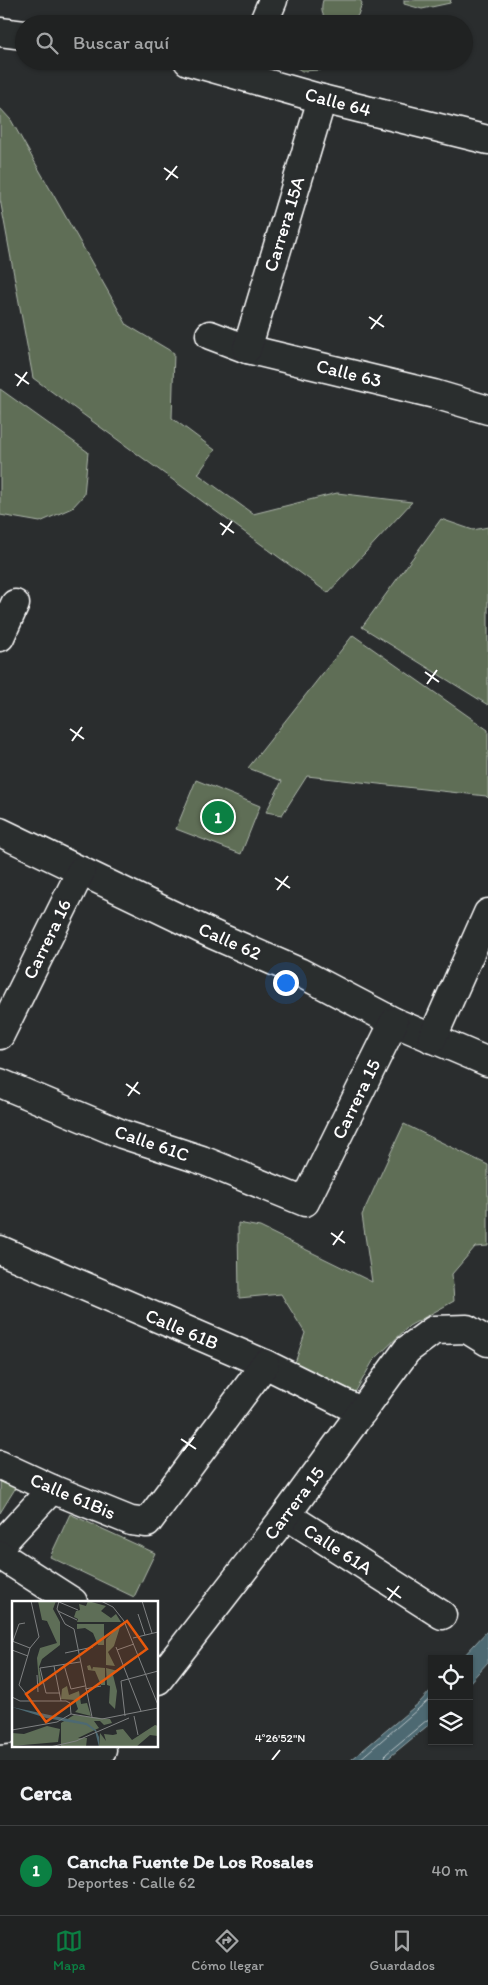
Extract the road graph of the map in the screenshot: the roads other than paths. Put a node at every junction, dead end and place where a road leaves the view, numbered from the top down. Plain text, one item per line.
1 (273, 0) edge
2 (267, 15) edge
3 (0, 32) edge
4 (15, 34) edge
5 (250, 70) edge
6 (322, 99) junction
7 (488, 140) edge
8 (210, 335) dead end
9 (247, 349) junction
10 (488, 410) edge
11 (15, 604) dead end
12 (0, 637) edge
13 (0, 832) edge
14 (81, 871) junction
15 (488, 913) edge
16 (394, 1022) junction
17 (0, 1035) edge
18 (432, 1039) junction
19 (488, 1062) edge
20 (0, 1083) edge
21 (305, 1202) joint
22 (0, 1250) edge
23 (488, 1342) edge
24 (265, 1364) junction
25 (362, 1412) junction
26 (0, 1464) edge
27 (52, 1489) junction
28 (286, 1515) junction
29 (0, 1545) edge
30 (0, 1555) edge
31 (71, 1601) edge
32 (442, 1614) dead end
33 (159, 1679) edge
34 (102, 1752) edge
35 (0, 1760) edge

1 - 2 street
3 - 4 street
5 - 6 street, Calle 64
6 - 7 street, Calle 64
6 - 9 street, Carrera 15A
8 - 9 street, Calle 63
9 - 10 street, Calle 63
11 - 12 street
13 - 14 street, Calle 62
14 - 16 street, Calle 62
14 - 17 street, Carrera 16
15 - 18 street
16 - 18 street, Calle 62
16 - 21 street, Carrera 15
18 - 19 street, Calle 62
20 - 21 street, Calle 61C
22 - 24 street, Calle 61B
23 - 25 street, Carrera 15
24 - 25 street, Calle 61B
24 - 27 street, Calle 61Bis
25 - 28 street, Carrera 15
26 - 27 street, Calle 61Bis
27 - 29 street
28 - 32 street, Calle 61A
28 - 33 street, Carrera 15
30 - 31 street
34 - 35 street

